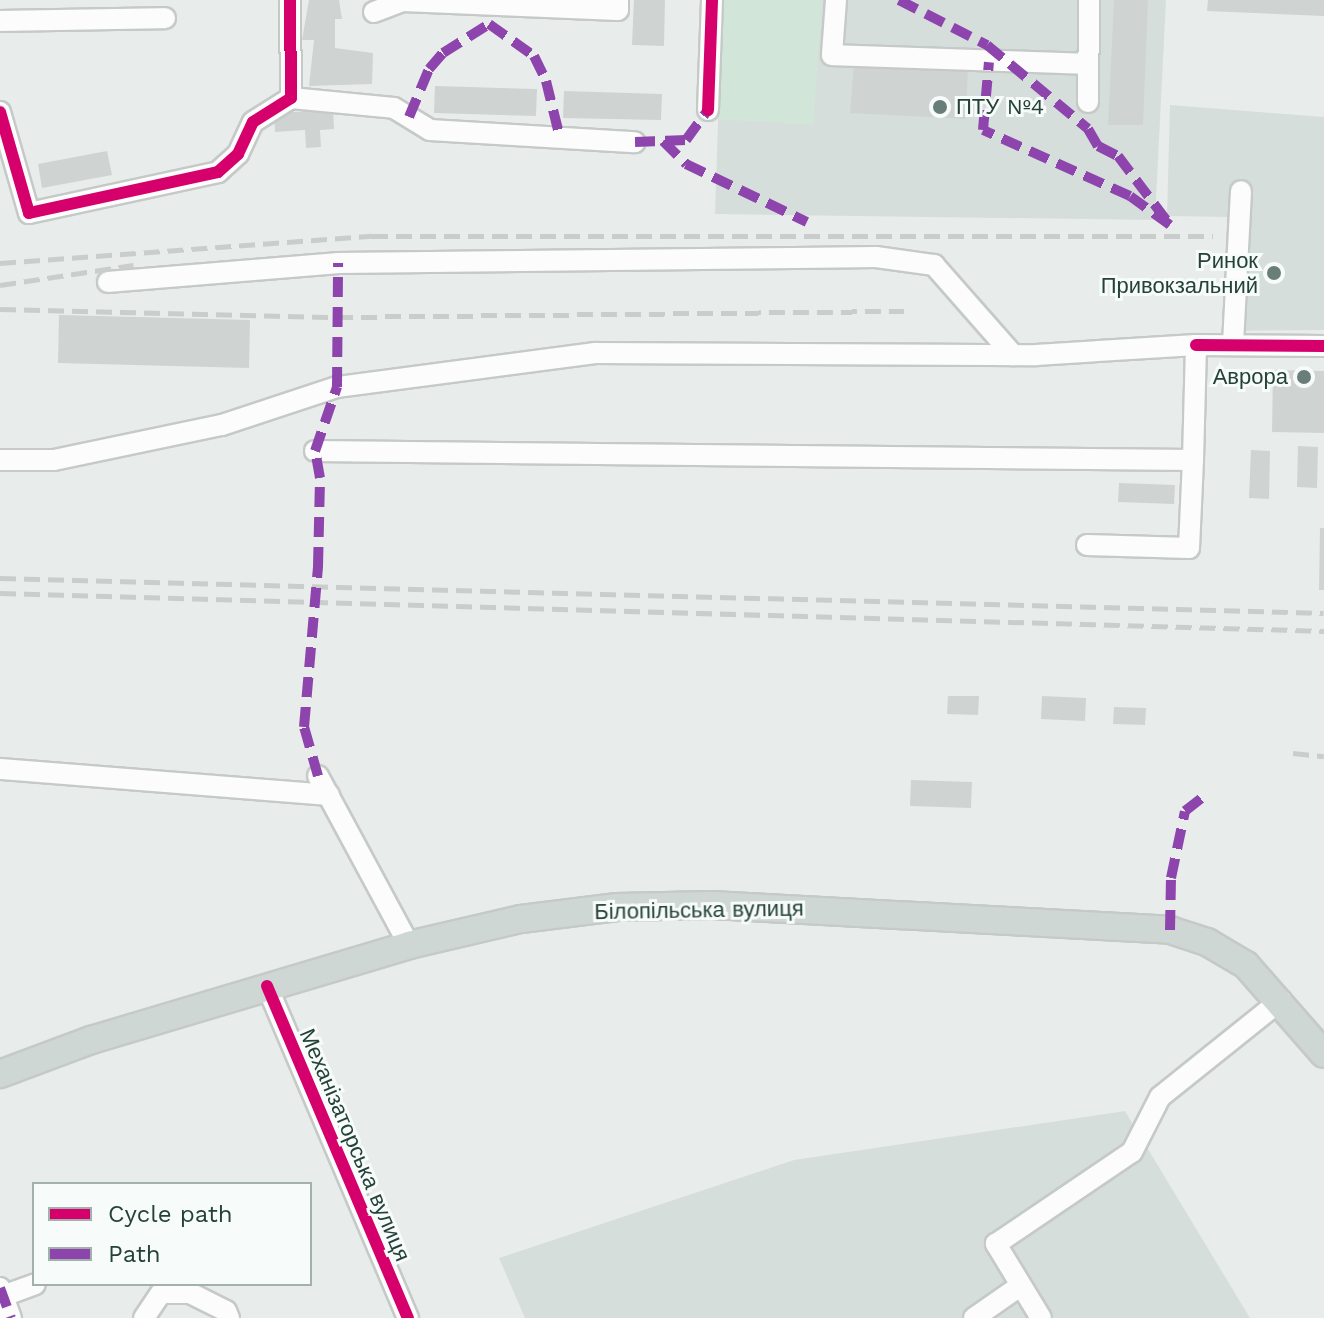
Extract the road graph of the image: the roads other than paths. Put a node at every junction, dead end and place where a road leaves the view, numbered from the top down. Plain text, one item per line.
1 (290, 0) edge
2 (618, 0) edge
3 (712, 0) edge
4 (836, 0) edge
5 (1089, 0) edge
6 (490, 10) edge
7 (374, 12) dead end
8 (165, 18) dead end
9 (0, 21) edge
10 (1088, 64) junction
11 (291, 98) junction
12 (1088, 102) dead end
13 (708, 110) dead end
14 (0, 112) edge
15 (635, 142) dead end
16 (1241, 191) dead end
17 (108, 282) dead end
18 (1233, 344) junction
19 (1196, 345) junction
20 (1324, 346) edge
21 (1013, 355) junction
22 (315, 451) dead end
23 (0, 460) edge
24 (1193, 460) junction
25 (1087, 545) dead end
26 (0, 769) edge
27 (318, 776) dead end
28 (329, 795) junction
29 (409, 945) junction
30 (267, 986) junction
31 (1281, 1000) junction
32 (1324, 1054) edge
33 (0, 1074) edge
34 (32, 1285) edge
35 (1020, 1286) junction
36 (159, 1288) edge
37 (1, 1294) edge
38 (11, 1318) edge
39 (144, 1318) edge
40 (229, 1318) edge
41 (408, 1318) edge
42 (974, 1318) edge
43 (1041, 1318) edge

1 - 11 street
2 - 6 street
3 - 13 street
4 - 10 street
5 - 10 street
6 - 7 street
8 - 9 street
10 - 12 street
11 - 14 street
11 - 15 street
16 - 18 street
17 - 21 street
18 - 19 street
18 - 20 street
19 - 21 street
19 - 24 street
21 - 23 street
22 - 24 street
24 - 25 street
26 - 28 street
27 - 28 street
28 - 29 street
29 - 30 main road, Білопільська вулиця
29 - 31 main road, Білопільська вулиця
30 - 33 main road, Білопільська вулиця
30 - 41 street, Механізаторська вулиця
31 - 32 main road, Білопільська вулиця
31 - 35 street
34 - 37 street
35 - 42 street
35 - 43 street
36 - 39 street
36 - 40 street
37 - 38 street

